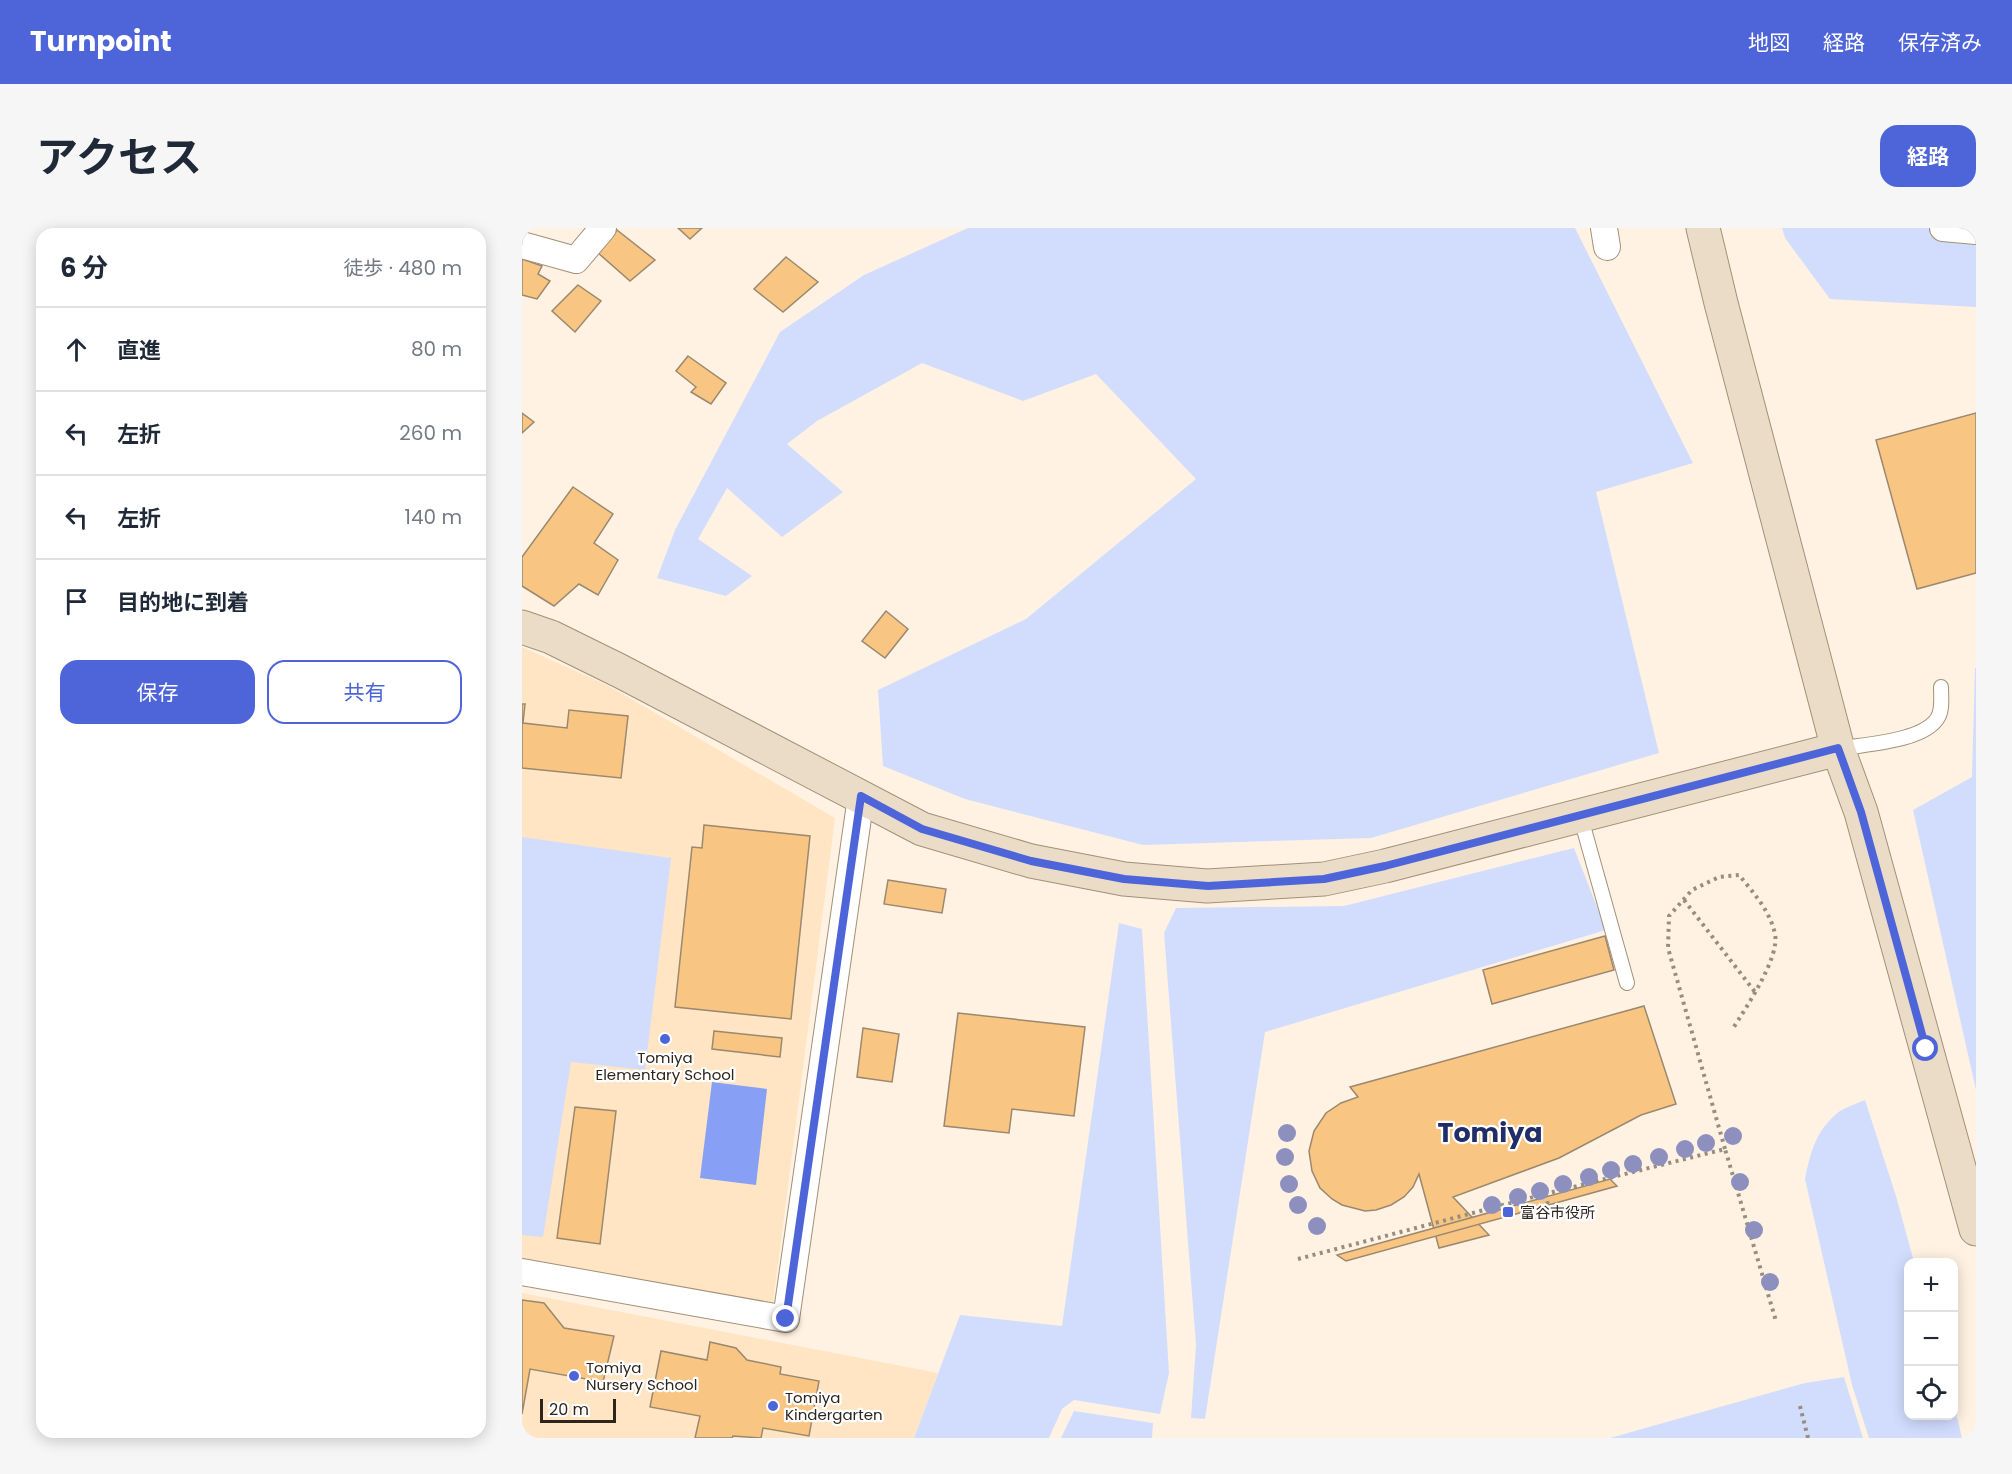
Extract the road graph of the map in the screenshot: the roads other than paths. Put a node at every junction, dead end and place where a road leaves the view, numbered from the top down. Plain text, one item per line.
1 (603, 228) edge
2 (1703, 228) edge
3 (1943, 228) edge
4 (1976, 231) edge
5 (522, 245) edge
6 (522, 627) edge
7 (1941, 687) dead end
8 (1838, 748) junction
9 (861, 796) junction
10 (1580, 815) junction
11 (1627, 983) dead end
12 (1976, 1229) edge
13 (522, 1272) edge

1 - 5 street
2 - 8 street
3 - 4 street
6 - 9 street
7 - 8 lane
8 - 10 street
8 - 12 street
9 - 10 street
9 - 13 street
10 - 11 lane

